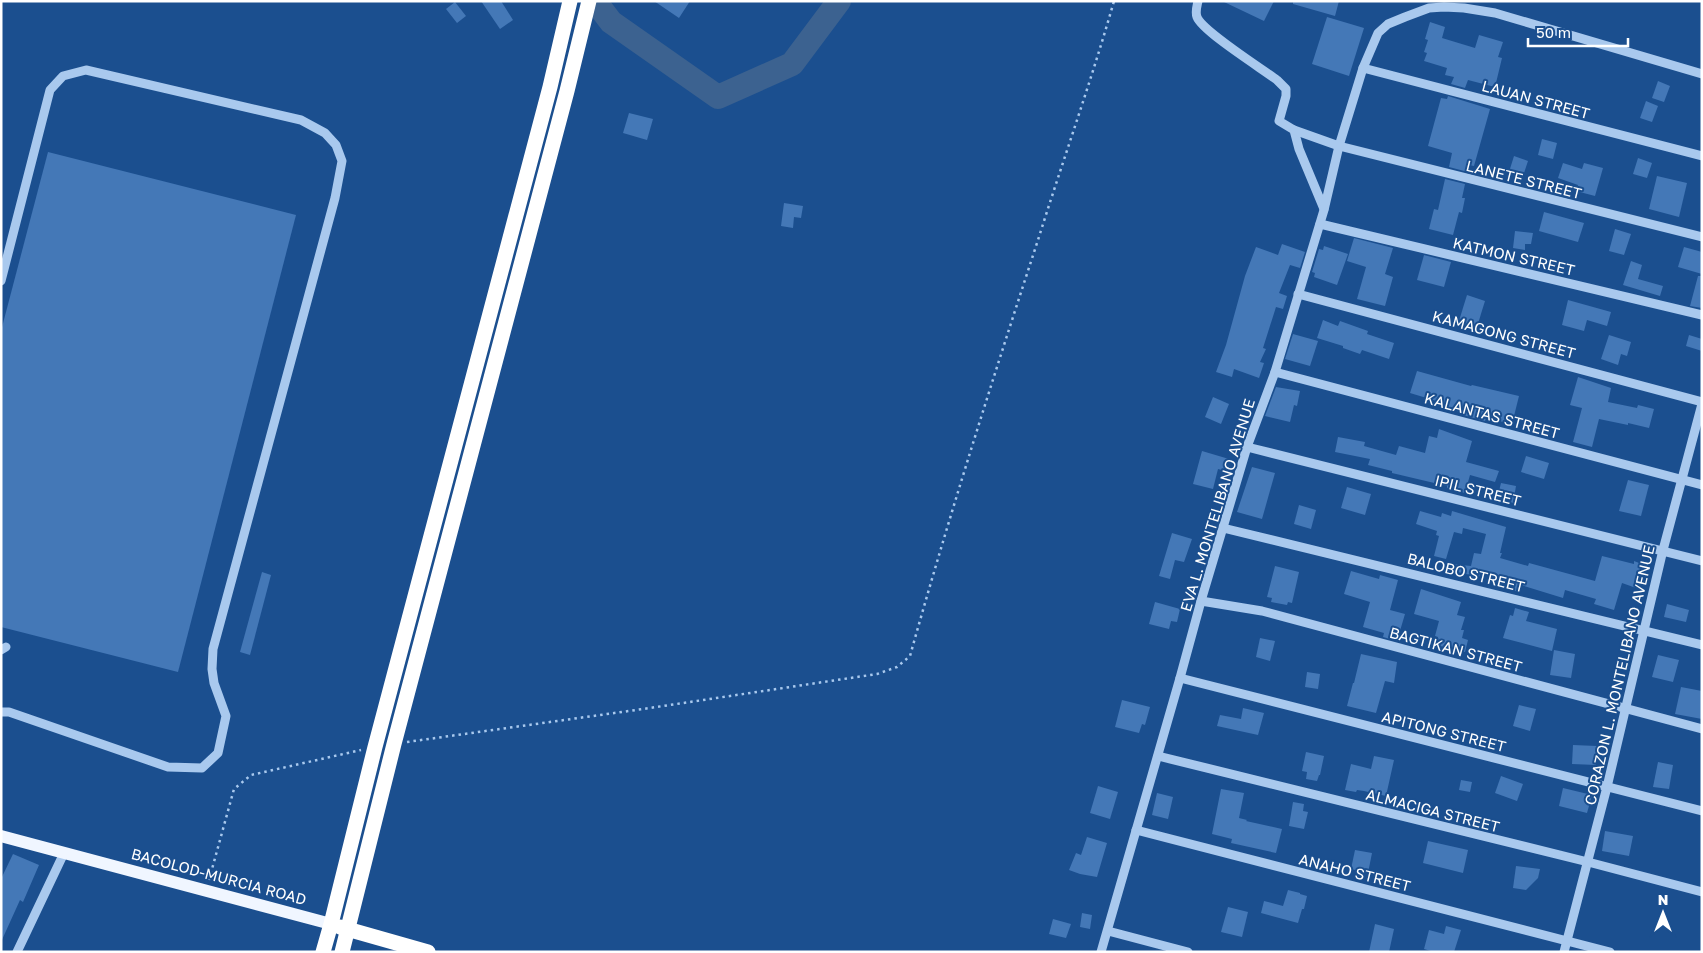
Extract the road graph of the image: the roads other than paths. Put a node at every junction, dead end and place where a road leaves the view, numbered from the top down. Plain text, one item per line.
1 (570, 1) edge
2 (589, 1) edge
3 (1198, 1) edge
4 (1363, 68) junction
5 (1702, 74) edge
6 (1294, 130) junction
7 (1339, 146) junction
8 (1702, 156) edge
9 (1324, 210) junction
10 (1320, 224) junction
11 (1702, 237) edge
12 (1, 281) edge
13 (1298, 294) junction
14 (1702, 315) edge
15 (1274, 372) junction
16 (1702, 403) edge
17 (1247, 447) junction
18 (1682, 480) junction
19 (1702, 485) edge
20 (1223, 528) junction
21 (1663, 550) junction
22 (1702, 561) edge
23 (1201, 601) junction
24 (1645, 630) junction
25 (1702, 645) edge
26 (1180, 678) junction
27 (1626, 708) junction
28 (1, 712) edge
29 (1702, 729) edge
30 (1158, 756) junction
31 (1608, 786) junction
32 (1702, 810) edge
33 (1136, 830) junction
34 (1, 836) edge
35 (64, 853) junction
36 (1588, 862) junction
37 (1702, 892) edge
38 (331, 924) junction
39 (348, 929) junction
40 (1108, 931) junction
41 (1567, 940) junction
42 (17, 952) edge
43 (323, 952) edge
44 (342, 952) edge
45 (428, 952) edge
46 (1101, 952) edge
47 (1188, 952) edge
48 (1564, 952) edge
49 (1610, 952) edge

1 - 38 highway
2 - 39 highway
3 - 6 street
4 - 5 street, EVA L. MONTELIBANO AVENUE
4 - 7 street, EVA L. MONTELIBANO AVENUE
4 - 8 street, LAUAN STREET
6 - 7 street, LANETE STREET
6 - 9 street
7 - 9 street, EVA L. MONTELIBANO AVENUE
7 - 11 street, LANETE STREET
9 - 10 street, EVA L. MONTELIBANO AVENUE
10 - 13 street, EVA L. MONTELIBANO AVENUE
10 - 14 street, KATMON STREET
12 - 28 street
13 - 15 street, EVA L. MONTELIBANO AVENUE
13 - 16 street, KAMAGONG STREET
15 - 17 street, EVA L. MONTELIBANO AVENUE
15 - 18 street, KALANTAS STREET
16 - 18 street, CORAZON L. MONTELIBANO AVENUE
17 - 20 street, EVA L. MONTELIBANO AVENUE
17 - 21 street, IPIL STREET
18 - 19 street, KALANTAS STREET
18 - 21 street, CORAZON L. MONTELIBANO AVENUE
20 - 23 street, EVA L. MONTELIBANO AVENUE
20 - 24 street, BALOBO STREET
21 - 22 street, IPIL STREET
21 - 24 street, CORAZON L. MONTELIBANO AVENUE
23 - 26 street, EVA L. MONTELIBANO AVENUE
23 - 27 street, BAGTIKAN STREET
24 - 25 street, BALOBO STREET
24 - 27 street, CORAZON L. MONTELIBANO AVENUE
26 - 30 street, EVA L. MONTELIBANO AVENUE
26 - 31 street, APITONG STREET
27 - 29 street, BAGTIKAN STREET
27 - 31 street, CORAZON L. MONTELIBANO AVENUE
30 - 33 street, EVA L. MONTELIBANO AVENUE
30 - 36 street, ALMACIGA STREET
31 - 32 street, APITONG STREET
31 - 36 street, CORAZON L. MONTELIBANO AVENUE
33 - 40 street, EVA L. MONTELIBANO AVENUE
33 - 41 street, ANAHO STREET
34 - 35 main road, BACOLOD-MURCIA ROAD
35 - 38 main road, BACOLOD-MURCIA ROAD
35 - 42 street
36 - 37 street, ALMACIGA STREET
36 - 41 street, CORAZON L. MONTELIBANO AVENUE
38 - 39 highway, BACOLOD-MURCIA ROAD
38 - 43 highway
39 - 44 highway
39 - 45 highway, BACOLOD-MURCIA ROAD
40 - 46 street, EVA L. MONTELIBANO AVENUE
40 - 47 street
41 - 48 street, CORAZON L. MONTELIBANO AVENUE
41 - 49 street, ANAHO STREET

